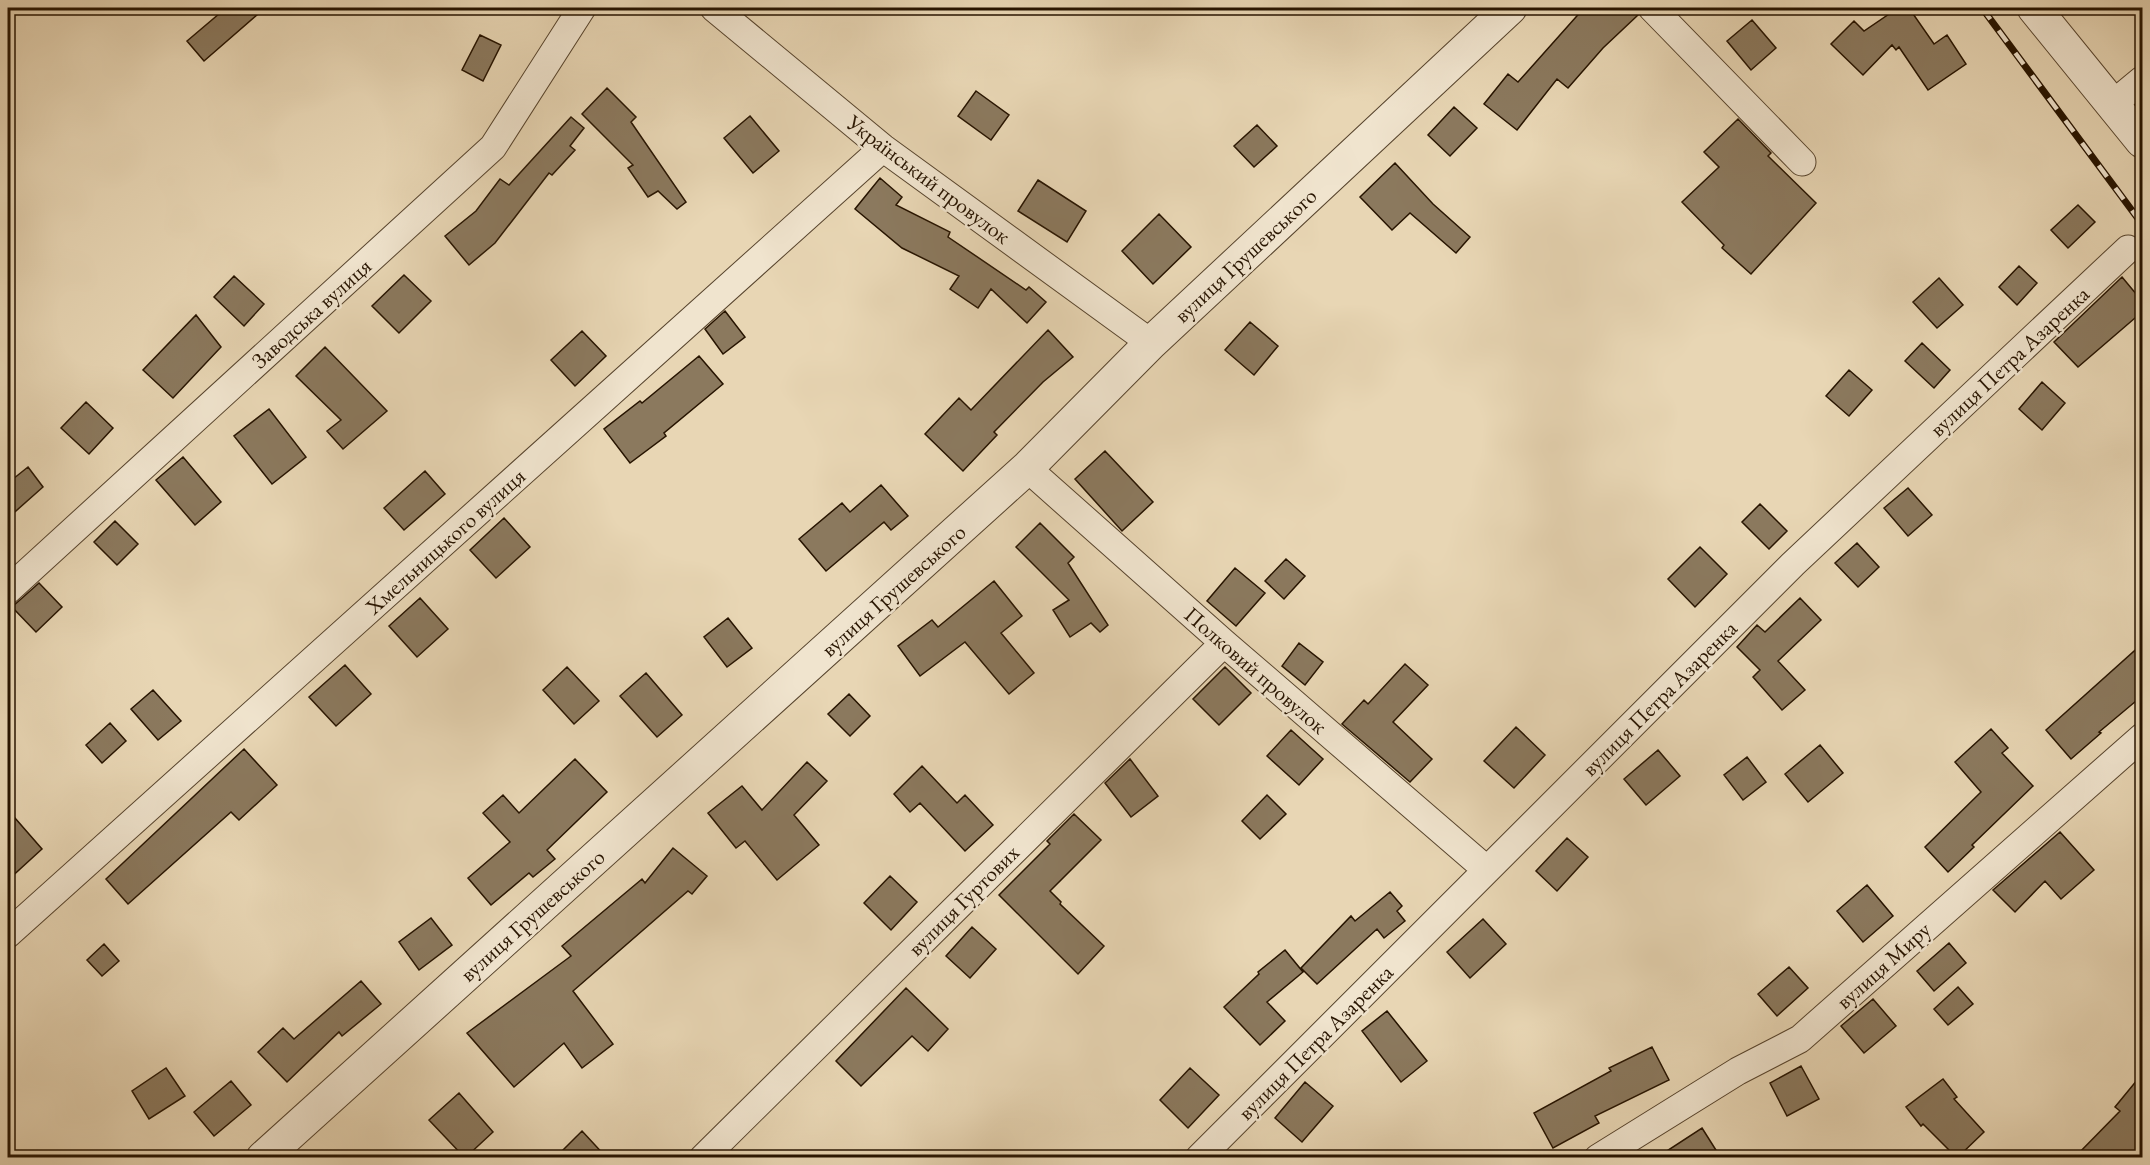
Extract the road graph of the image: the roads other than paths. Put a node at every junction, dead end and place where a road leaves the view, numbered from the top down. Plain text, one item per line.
1 (582, 8) edge
2 (714, 8) edge
3 (1510, 8) edge
4 (1652, 8) edge
5 (2034, 8) edge
6 (2142, 80) edge
7 (2113, 104) junction
8 (2142, 141) edge
9 (883, 148) junction
10 (1802, 162) dead end
11 (2128, 249) dead end
12 (1151, 343) junction
13 (1028, 468) junction
14 (8, 590) edge
15 (1224, 643) junction
16 (2142, 738) edge
17 (1487, 870) junction
18 (8, 934) edge
19 (263, 1158) edge
20 (703, 1158) edge
21 (1199, 1158) edge
22 (1598, 1158) edge

1 - 14 street, Заводська вулиця
2 - 9 street, Український провулок
3 - 12 street, вулиця Грушевського
4 - 10 street
5 - 7 street
6 - 7 street
7 - 8 street
9 - 12 street, Український провулок
9 - 18 street, Хмельницького вулиця
11 - 17 street, вулиця Петра Азаренка
12 - 13 street, вулиця Грушевського
13 - 15 street, Полковий провулок
13 - 19 street, вулиця Грушевського
15 - 17 street, Полковий провулок
15 - 20 street, вулиця Гуртових
16 - 22 street, вулиця Миру
17 - 21 street, вулиця Петра Азаренка

